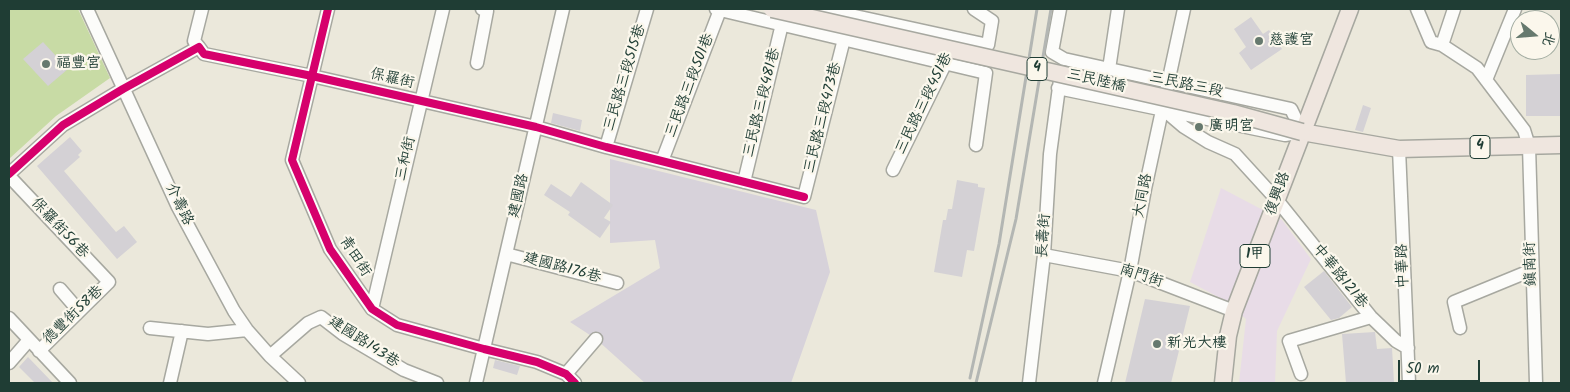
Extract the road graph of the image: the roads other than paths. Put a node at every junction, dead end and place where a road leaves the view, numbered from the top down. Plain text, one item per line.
1 (87, 9) edge
2 (202, 9) edge
3 (328, 9) edge
4 (443, 9) edge
5 (482, 9) edge
6 (563, 9) edge
7 (647, 9) edge
8 (718, 9) edge
9 (772, 9) edge
10 (823, 9) edge
11 (974, 9) edge
12 (1060, 9) edge
13 (1118, 9) edge
14 (1184, 9) edge
15 (1350, 9) edge
16 (1417, 9) edge
17 (1454, 9) edge
18 (1515, 9) edge
19 (782, 24) junction
20 (956, 38) junction
21 (844, 39) junction
22 (1442, 45) junction
23 (199, 47) junction
24 (1064, 59) junction
25 (477, 63) dead end
26 (946, 63) junction
27 (1109, 69) junction
28 (312, 76) junction
29 (1486, 80) junction
30 (1168, 82) junction
31 (1058, 88) junction
32 (123, 89) junction
33 (421, 101) junction
34 (1162, 108) junction
35 (536, 127) junction
36 (1302, 132) junction
37 (976, 145) dead end
38 (1561, 145) edge
39 (1528, 146) junction
40 (606, 147) junction
41 (1399, 149) junction
42 (662, 161) junction
43 (893, 170) dead end
44 (9, 175) edge
45 (744, 182) junction
46 (804, 197) joint
47 (1278, 200) junction
48 (506, 254) junction
49 (1044, 255) junction
50 (1532, 270) junction
51 (1130, 271) junction
52 (109, 282) joint
53 (617, 283) dead end
54 (60, 289) dead end
55 (372, 309) junction
56 (79, 311) junction
57 (1234, 311) junction
58 (1372, 317) junction
59 (9, 318) edge
60 (150, 328) dead end
61 (1460, 328) dead end
62 (247, 330) junction
63 (182, 331) junction
64 (596, 339) dead end
65 (29, 340) junction
66 (1408, 348) junction
67 (484, 350) junction
68 (39, 351) junction
69 (270, 356) junction
70 (9, 362) edge
71 (1301, 374) dead end
72 (570, 379) edge
73 (70, 383) edge
74 (170, 383) edge
75 (299, 383) edge
76 (437, 383) edge
77 (476, 383) edge
78 (1029, 383) edge
79 (1104, 383) edge
80 (1222, 383) edge
81 (1409, 383) edge
82 (1536, 383) edge

1 - 32 street, 介壽路
2 - 23 street
3 - 28 street, 青田街
4 - 33 street, 三和街
5 - 25 street
6 - 35 street, 建國路
7 - 40 street, 三民路三段515巷
8 - 19 street
8 - 42 street, 三民路三段501巷
9 - 36 main road, 三民陸橋 / 4, bridge
10 - 20 street
11 - 20 street
12 - 24 street
13 - 27 street
14 - 30 street, 大同路
15 - 36 main road, 復興路 / 1甲
16 - 22 street
17 - 22 street
18 - 29 street
19 - 21 street
19 - 45 street, 三民路三段481巷
20 - 26 street, 三民路三段451巷
21 - 26 street
21 - 46 street, 三民路三段473巷
22 - 29 street
23 - 28 street, 保羅街
23 - 32 street
24 - 27 street, 三民路三段
24 - 31 street
26 - 37 street
26 - 43 street, 三民路三段451巷
27 - 30 street, 三民路三段
28 - 33 street, 保羅街
28 - 55 street, 青田街
29 - 39 street
30 - 34 street, 大同路
30 - 36 street, 三民路三段
31 - 34 street, 三民路三段
31 - 49 street, 長壽街
32 - 44 street
32 - 62 street, 介壽路
33 - 35 street, 保羅街
33 - 55 street, 三和街
34 - 36 street, 三民路三段
34 - 47 street, 中華路121巷
34 - 51 street, 大同路
35 - 40 street, 保羅街
35 - 48 street, 建國路
36 - 41 main road, 三民路三段 / 4
36 - 47 main road, 復興路 / 1甲
38 - 39 main road, 三民路三段 / 4
39 - 41 main road, 三民路三段 / 4
39 - 50 street, 鎮南街
40 - 42 street, 保羅街
41 - 66 street, 中華路
42 - 45 street, 保羅街
44 - 52 street, 保羅街56巷
45 - 46 street, 保羅街
47 - 57 main road, 復興路 / 1甲
47 - 58 street, 中華路121巷
48 - 53 street, 建國路176巷
48 - 67 street, 建國路
49 - 51 street, 南門街
49 - 78 street, 長壽街
50 - 61 street
50 - 82 street, 鎮南街
51 - 57 street, 南門街
51 - 79 street, 大同路
52 - 56 street, 德豐街58巷
54 - 56 street
55 - 67 street, 青田街
56 - 68 street, 德豐街58巷
57 - 80 main road, 復興路 / 1甲
58 - 66 street, 中華路121巷
58 - 71 street
59 - 65 street
60 - 63 street
62 - 63 street
62 - 69 street, 介壽路
63 - 74 street
64 - 72 street
65 - 68 street
65 - 70 street
66 - 81 street, 中華路
67 - 72 street, 青田街
67 - 77 street, 建國路
68 - 73 street
69 - 75 street, 介壽路
69 - 76 street, 建國路143巷

